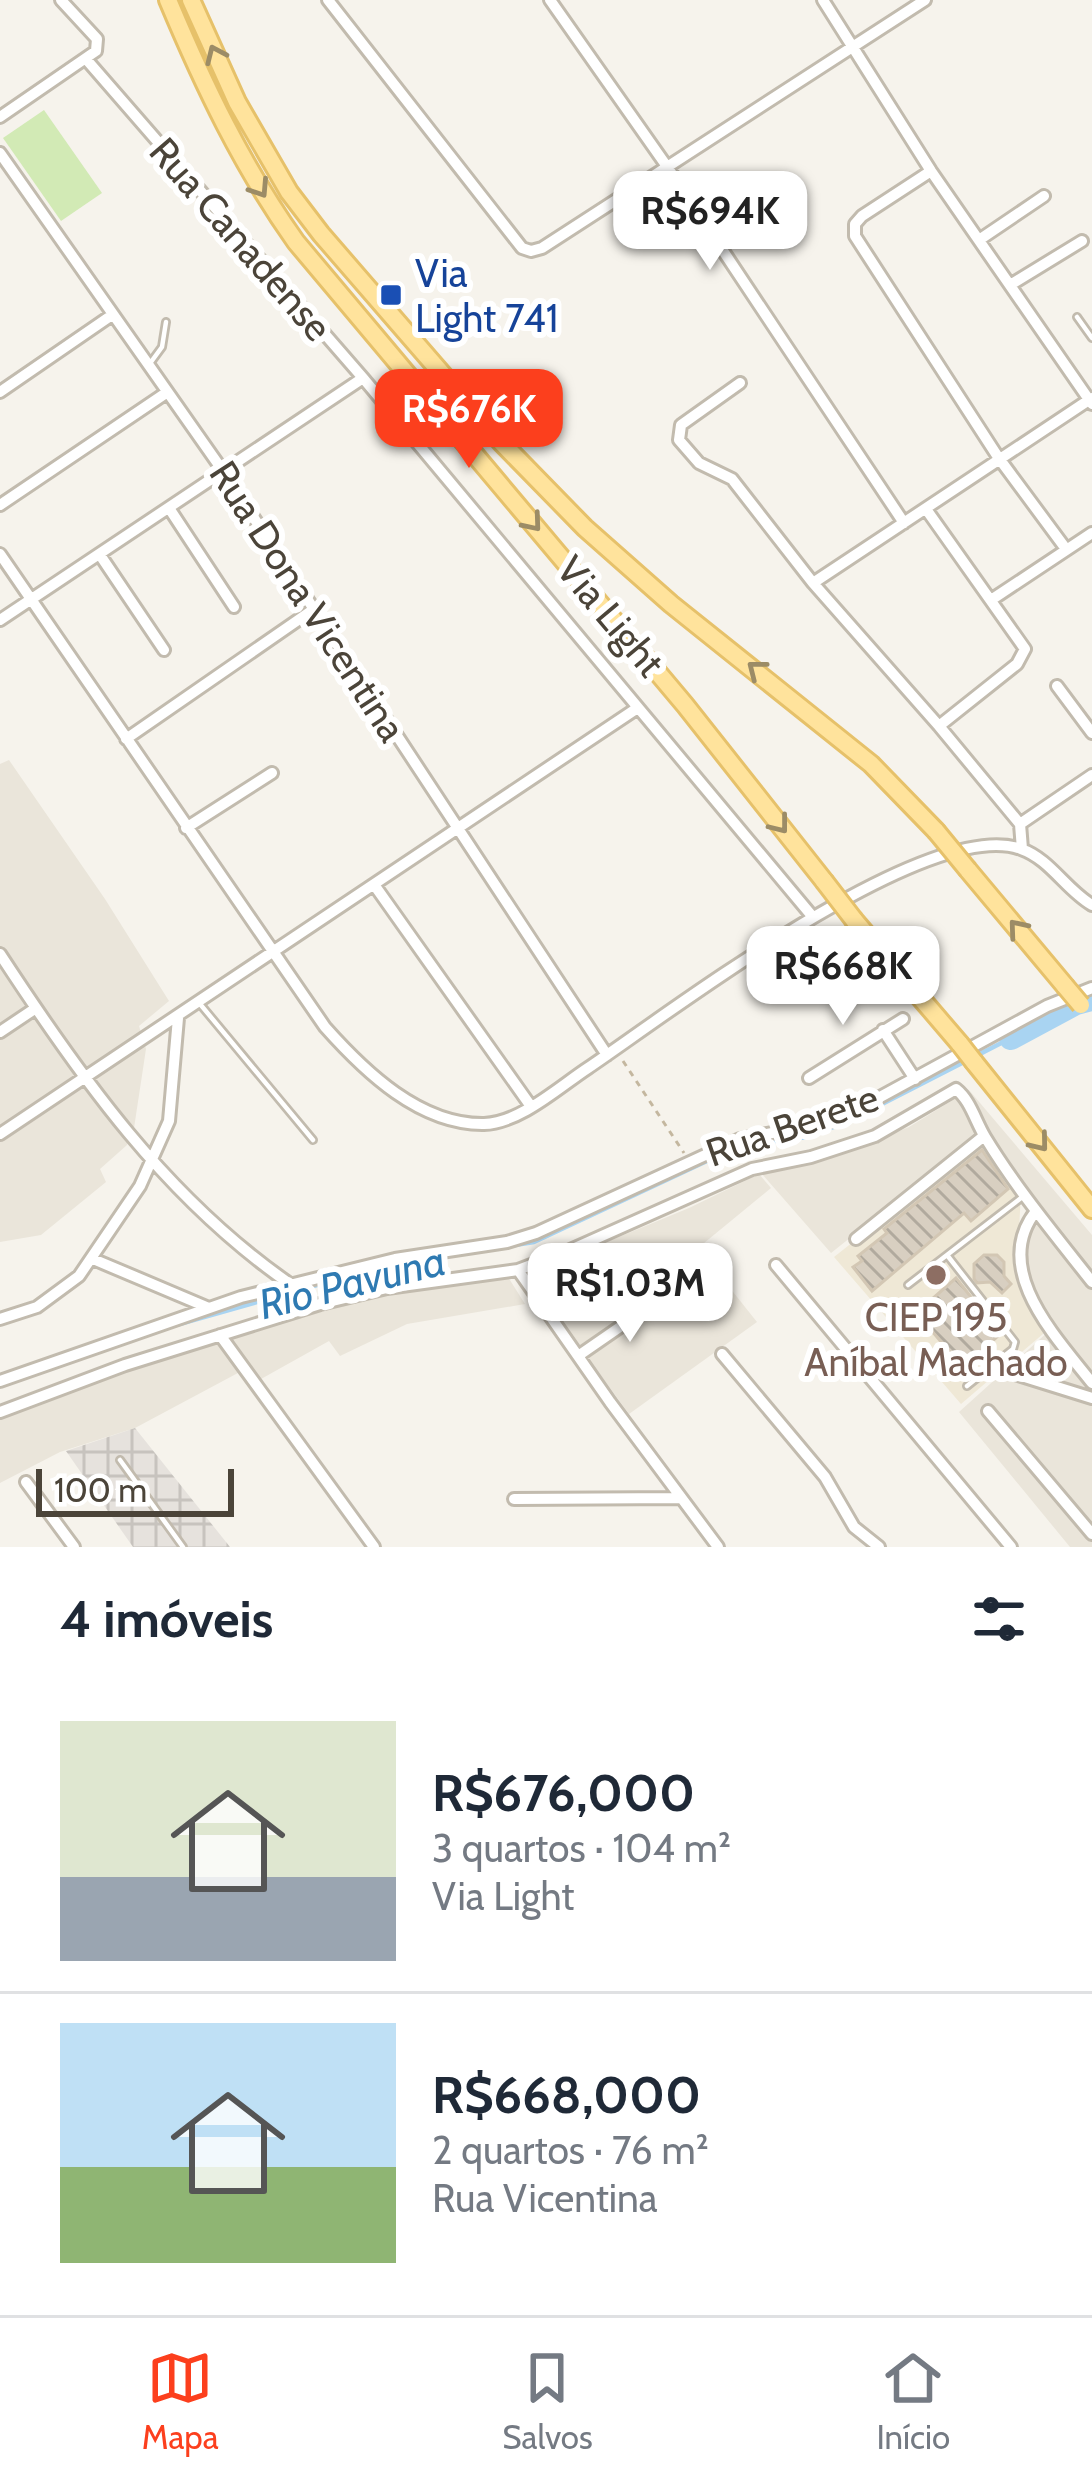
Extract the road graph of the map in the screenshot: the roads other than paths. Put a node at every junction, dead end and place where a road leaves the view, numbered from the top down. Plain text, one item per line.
1 (61, 0) edge
2 (168, 0) edge
3 (191, 0) edge
4 (328, 0) edge
5 (550, 0) edge
6 (823, 0) edge
7 (925, 0) edge
8 (855, 46) junction
9 (86, 59) junction
10 (0, 116) edge
11 (0, 153) edge
12 (668, 168) junction
13 (931, 171) junction
14 (1044, 196) dead end
15 (979, 240) junction
16 (1082, 241) dead end
17 (1010, 285) junction
18 (112, 315) junction
19 (1077, 317) dead end
20 (166, 322) dead end
21 (1092, 338) edge
22 (147, 366) junction
23 (363, 378) junction
24 (740, 382) dead end
25 (0, 392) edge
26 (166, 393) junction
27 (1091, 401) edge
28 (998, 457) junction
29 (223, 471) junction
30 (0, 505) edge
31 (169, 508) junction
32 (926, 509) junction
33 (904, 524) junction
34 (1092, 532) edge
35 (1066, 549) junction
36 (0, 554) edge
37 (100, 555) junction
38 (813, 583) junction
39 (31, 599) junction
40 (991, 600) junction
41 (234, 608) dead end
42 (314, 609) junction
43 (0, 620) edge
44 (164, 650) dead end
45 (1057, 686) dead end
46 (636, 710) junction
47 (939, 726) junction
48 (1092, 733) edge
49 (126, 739) junction
50 (272, 773) dead end
51 (1092, 775) edge
52 (1020, 824) junction
53 (456, 827) junction
54 (187, 828) junction
55 (1022, 849) junction
56 (375, 886) junction
57 (1092, 905) edge
58 (812, 916) junction
59 (0, 954) edge
60 (272, 954) junction
61 (1092, 988) edge
62 (200, 1004) junction
63 (36, 1009) junction
64 (178, 1018) junction
65 (1092, 1018) edge
66 (903, 1019) dead end
67 (884, 1030) junction
68 (0, 1032) edge
69 (611, 1053) junction
70 (809, 1078) dead end
71 (915, 1079) junction
72 (83, 1080) junction
73 (530, 1106) junction
74 (0, 1134) edge
75 (984, 1136) junction
76 (313, 1140) dead end
77 (152, 1164) junction
78 (1025, 1195) junction
79 (1092, 1209) edge
80 (1036, 1211) junction
81 (856, 1239) dead end
82 (947, 1255) junction
83 (93, 1259) junction
84 (776, 1265) dead end
85 (518, 1270) junction
86 (1092, 1282) edge
87 (290, 1284) junction
88 (908, 1286) dead end
89 (659, 1300) dead end
90 (209, 1307) junction
91 (0, 1318) edge
92 (220, 1335) junction
93 (722, 1354) dead end
94 (578, 1356) junction
95 (1012, 1372) dead end
96 (0, 1381) edge
97 (1092, 1383) edge
98 (968, 1386) dead end
99 (1092, 1398) edge
100 (988, 1411) dead end
101 (0, 1412) edge
102 (120, 1460) dead end
103 (26, 1482) dead end
104 (681, 1498) junction
105 (514, 1499) dead end
106 (1089, 1524) edge
107 (74, 1547) edge
108 (183, 1547) edge
109 (374, 1547) edge
110 (718, 1547) edge
111 (880, 1547) edge
112 (1011, 1547) edge

1 - 9 street
2 -> 79 main road, Via Light, bridge
65 -> 3 main road, Via Light, bridge
4 - 12 street
5 - 12 street
6 - 8 street
7 - 8 street
8 - 12 street
8 - 13 street
9 - 10 street
9 - 23 street, Rua Canadense
11 - 18 street, Rua Dona Vicentina
12 - 33 street
13 - 15 street
13 - 28 street
14 - 15 street
15 - 17 street
16 - 17 street
17 - 27 street
18 - 22 street, Rua Dona Vicentina
18 - 25 street
19 - 21 lane
20 - 22 lane
22 - 26 street, Rua Dona Vicentina
23 - 29 street
23 - 46 street, Rua Canadense
24 - 38 street
26 - 29 street, Rua Dona Vicentina
26 - 30 street
27 - 28 street
28 - 32 street
28 - 35 street
29 - 31 street
29 - 42 street, Rua Dona Vicentina
31 - 37 street
31 - 41 street
32 - 33 street
32 - 40 street
33 - 38 street
34 - 35 street
35 - 40 street
36 - 39 street
37 - 39 street
37 - 44 street
38 - 47 street
39 - 43 street
39 - 49 street
40 - 47 street
42 - 49 street
42 - 53 street, Rua Dona Vicentina
45 - 48 street
46 - 53 street
46 - 58 street, Rua Canadense
47 - 52 street
49 - 54 street
50 - 54 street
51 - 52 street
52 - 55 street
53 - 56 street
53 - 69 street, Rua Dona Vicentina
54 - 60 street
55 - 57 street
55 - 58 street
56 - 60 street
56 - 73 street
58 - 69 street
59 - 63 street
60 - 62 street
60 - 73 street
61 - 71 street, Rua Berete
62 - 64 street
62 - 76 lane
63 - 68 street
63 - 72 street
64 - 72 street
64 - 77 street
66 - 67 street
67 - 70 street
67 - 71 street
69 - 73 street
71 - 87 street, Rua Berete
72 - 74 street
72 - 77 street
75 - 78 street
75 - 81 street
75 - 85 street, Rua Berete
77 - 83 street
77 - 87 street
78 - 80 street
78 - 82 lane
80 - 86 street
80 - 97 street
82 - 88 lane
82 - 98 lane
83 - 90 street
83 - 91 street
84 - 112 street
85 - 92 street, Rua Berete
85 - 94 street
87 - 90 street, Rua Berete
89 - 94 street
90 - 96 street, Rua Berete
92 - 101 street, Rua Berete
92 - 109 street
93 - 111 street
94 - 104 street
95 - 99 street
100 - 106 street
102 - 108 lane
103 - 107 street
104 - 105 street
104 - 110 street

